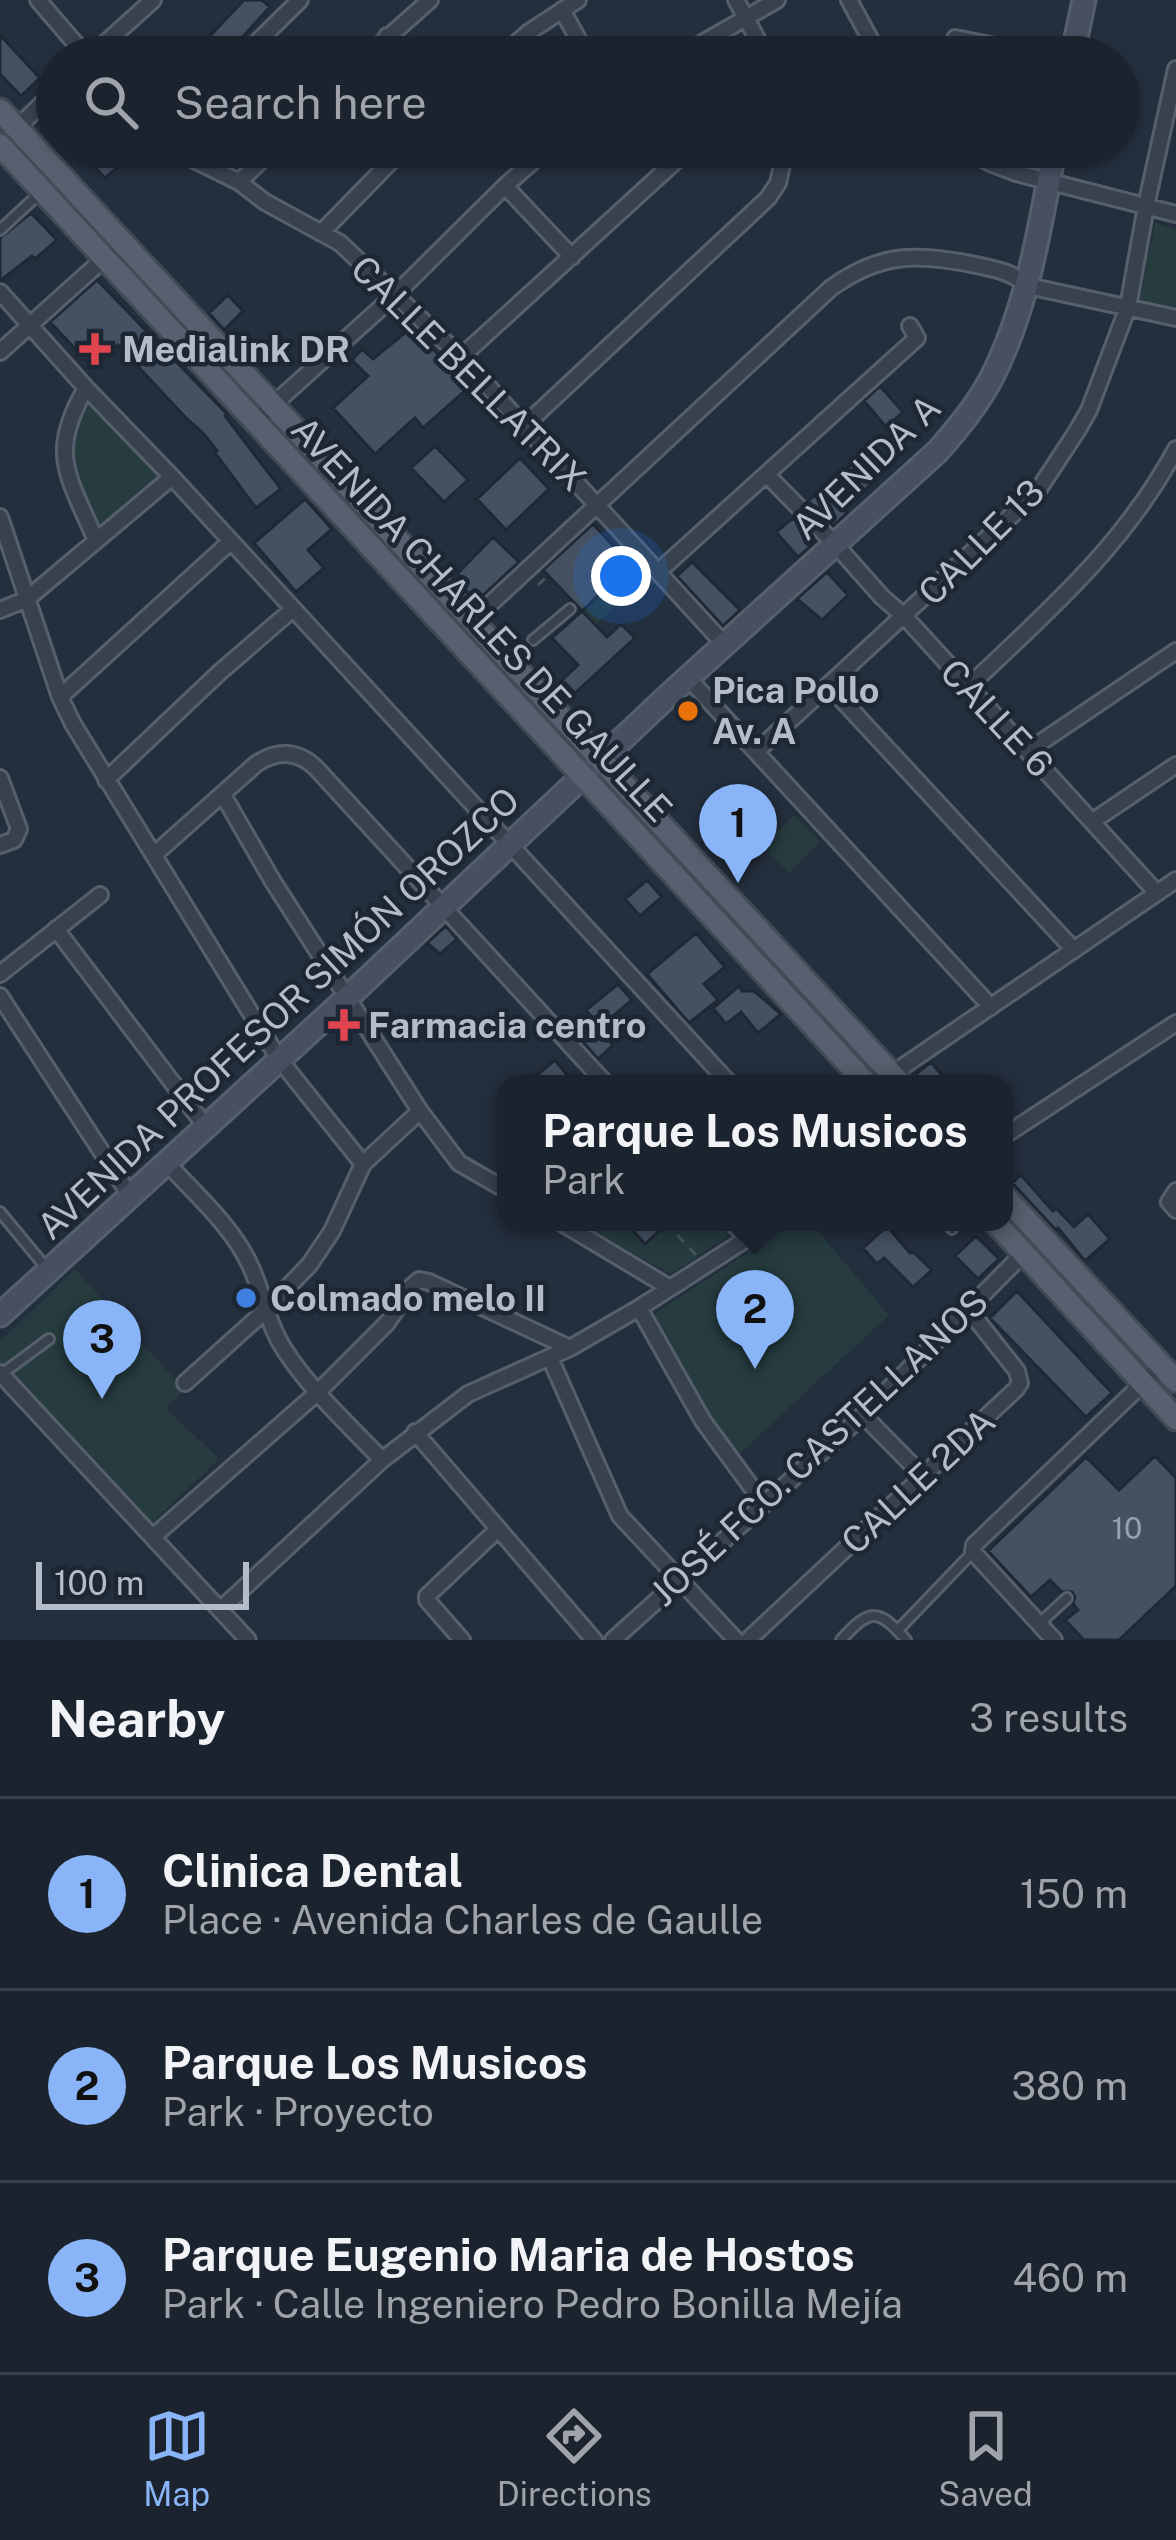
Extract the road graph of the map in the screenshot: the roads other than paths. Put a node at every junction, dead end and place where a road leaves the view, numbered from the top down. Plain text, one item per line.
1 (38, 0) edge
2 (153, 0) edge
3 (300, 0) edge
4 (430, 0) edge
5 (578, 0) edge
6 (736, 0) edge
7 (777, 0) edge
8 (848, 0) edge
9 (1084, 0) edge
10 (562, 10) junction
11 (746, 17) junction
12 (70, 36) edge
13 (113, 36) edge
14 (263, 36) edge
15 (387, 36) edge
16 (525, 36) edge
17 (576, 36) edge
18 (714, 36) edge
19 (756, 36) edge
20 (868, 36) edge
21 (1076, 36) edge
22 (1176, 69) edge
23 (36, 109) edge
24 (0, 110) edge
25 (1172, 115) edge
26 (17, 128) junction
27 (0, 145) edge
28 (36, 152) edge
29 (48, 168) edge
30 (210, 168) edge
31 (253, 168) edge
32 (384, 168) edge
33 (525, 168) edge
34 (668, 168) edge
35 (782, 168) edge
36 (1002, 168) edge
37 (1051, 168) edge
38 (1048, 180) junction
39 (239, 182) junction
40 (505, 186) junction
41 (42, 191) junction
42 (1146, 206) junction
43 (1176, 214) edge
44 (0, 230) edge
45 (321, 233) junction
46 (113, 251) junction
47 (572, 256) junction
48 (1028, 286) junction
49 (0, 292) edge
50 (395, 296) junction
51 (1128, 307) junction
52 (1176, 318) edge
53 (29, 325) junction
54 (910, 326) dead end
55 (0, 352) edge
56 (461, 357) junction
57 (86, 388) junction
58 (272, 405) junction
59 (254, 422) junction
60 (524, 425) junction
61 (1174, 456) edge
62 (768, 476) junction
63 (172, 478) junction
64 (597, 504) junction
65 (0, 517) edge
66 (96, 541) junction
67 (230, 542) junction
68 (836, 544) junction
69 (659, 572) junction
70 (27, 598) junction
71 (293, 609) junction
72 (570, 609) dead end
73 (0, 610) edge
74 (905, 617) junction
75 (473, 620) junction
76 (454, 636) junction
77 (533, 640) dead end
78 (725, 645) junction
79 (1176, 651) edge
80 (688, 678) junction
81 (830, 687) junction
82 (968, 687) junction
83 (60, 698) junction
84 (1028, 751) junction
85 (756, 752) junction
86 (601, 759) junction
87 (1176, 765) edge
88 (583, 776) junction
89 (0, 778) edge
90 (106, 780) junction
91 (223, 795) junction
92 (1094, 821) junction
93 (0, 845) edge
94 (509, 845) junction
95 (155, 854) junction
96 (1176, 880) edge
97 (1157, 893) junction
98 (100, 895) dead end
99 (444, 905) junction
100 (56, 929) junction
101 (1074, 950) junction
102 (0, 974) edge
103 (0, 996) edge
104 (347, 998) junction
105 (991, 1007) junction
106 (1176, 1023) edge
107 (280, 1059) junction
108 (598, 1075) edge
109 (722, 1075) edge
110 (859, 1075) edge
111 (892, 1075) edge
112 (901, 1075) edge
113 (420, 1111) junction
114 (206, 1127) junction
115 (1013, 1130) edge
116 (167, 1163) junction
117 (363, 1164) junction
118 (497, 1185) edge
119 (1176, 1192) edge
120 (130, 1197) junction
121 (1013, 1206) edge
122 (1176, 1210) edge
123 (0, 1212) edge
124 (575, 1231) edge
125 (740, 1231) edge
126 (759, 1231) edge
127 (1003, 1231) edge
128 (747, 1239) junction
129 (1024, 1253) junction
130 (49, 1271) junction
131 (670, 1288) junction
132 (640, 1308) junction
133 (266, 1309) junction
134 (968, 1309) junction
135 (0, 1316) edge
136 (49, 1339) dead end
137 (570, 1348) junction
138 (550, 1358) junction
139 (1, 1373) edge
140 (1169, 1373) edge
141 (185, 1383) dead end
142 (1143, 1383) junction
143 (318, 1392) junction
144 (863, 1415) junction
145 (1176, 1419) edge
146 (416, 1432) junction
147 (382, 1460) junction
148 (924, 1477) junction
149 (764, 1504) junction
150 (497, 1530) junction
151 (154, 1536) junction
152 (974, 1552) junction
153 (680, 1580) junction
154 (1067, 1598) dead end
155 (221, 1609) junction
156 (1039, 1624) junction
157 (898, 1630) junction
158 (1052, 1639) edge
159 (248, 1640) edge
160 (462, 1640) edge
161 (594, 1640) edge
162 (613, 1640) edge
163 (736, 1640) edge
164 (748, 1640) edge
165 (841, 1640) edge
166 (906, 1640) edge

1 - 12 street
2 - 13 street
3 - 14 street
4 - 15 street
5 - 10 street
6 - 11 street
7 - 11 street
8 - 20 street
9 - 21 main road
10 - 16 street
10 - 17 street
11 - 18 street
11 - 19 street
22 - 25 street, CALLE 13
23 - 26 street
24 - 26 main road, AVENIDA CHARLES DE GAULLE
25 - 42 street, CALLE 13
26 - 28 main road, AVENIDA CHARLES DE GAULLE
27 - 41 main road, AVENIDA CHARLES DE GAULLE
29 - 46 main road, AVENIDA CHARLES DE GAULLE
30 - 39 street, CALLE BELLATRIX
31 - 39 street
32 - 45 street
33 - 40 street
34 - 47 street
35 - 60 street
36 - 38 street
37 - 38 main road, AVENIDA A
38 - 42 street
38 - 48 main road, AVENIDA A
39 - 45 street, CALLE BELLATRIX
40 - 47 street
40 - 50 street
41 - 44 lane
41 - 46 main road, AVENIDA CHARLES DE GAULLE
42 - 43 street
42 - 51 street, CALLE 13
45 - 50 street, CALLE BELLATRIX
46 - 53 street
46 - 58 main road, AVENIDA CHARLES DE GAULLE
46 - 59 main road, AVENIDA CHARLES DE GAULLE
47 - 56 street
48 - 51 street
48 - 64 street
48 - 68 main road, AVENIDA A
49 - 53 street
50 - 56 street, CALLE BELLATRIX
50 - 58 street
51 - 52 street
51 - 74 street, CALLE 13
53 - 55 street
53 - 57 street
54 - 62 street
56 - 60 street, CALLE BELLATRIX
57 - 63 street
57 - 66 street
58 - 59 street
58 - 75 main road, AVENIDA CHARLES DE GAULLE
59 - 76 main road, AVENIDA CHARLES DE GAULLE
60 - 64 street, CALLE BELLATRIX
61 - 82 street
62 - 68 street, CALLE 6
62 - 69 street
63 - 66 street
63 - 67 street
64 - 69 street, CALLE BELLATRIX
64 - 75 street
65 - 70 street
66 - 70 street
67 - 71 street
67 - 83 street
68 - 74 street, CALLE 6
68 - 78 main road, AVENIDA A
69 - 78 street, CALLE BELLATRIX
70 - 73 street
70 - 83 street
71 - 90 street
71 - 94 street
72 - 77 lane
74 - 81 street, CALLE 13
74 - 82 street, CALLE 6
75 - 76 lane
75 - 86 main road, AVENIDA CHARLES DE GAULLE
76 - 88 main road, AVENIDA CHARLES DE GAULLE
78 - 80 main road, AVENIDA A
79 - 84 street
80 - 85 street
80 - 86 main road, AVENIDA A
81 - 85 street, CALLE 13
81 - 101 street
82 - 84 street, CALLE 6
83 - 90 street
84 - 92 street, CALLE 6
85 - 105 street
86 - 88 main road, AVENIDA PROFESOR SIMÓN OROZCO
86 - 111 main road, AVENIDA CHARLES DE GAULLE
87 - 92 street
88 - 94 main road, AVENIDA PROFESOR SIMÓN OROZCO
88 - 110 main road, AVENIDA CHARLES DE GAULLE
89 - 93 street
90 - 95 street
91 - 95 street
91 - 99 street
91 - 104 street
92 - 97 street, CALLE 6
94 - 99 main road, AVENIDA PROFESOR SIMÓN OROZCO
94 - 109 street
95 - 107 street
96 - 97 street
97 - 101 street
98 - 100 street
99 - 104 main road, AVENIDA PROFESOR SIMÓN OROZCO
99 - 108 street
100 - 102 street
100 - 114 street
101 - 105 street
103 - 120 street
104 - 107 main road, AVENIDA PROFESOR SIMÓN OROZCO
104 - 113 street
105 - 112 street
106 - 115 street
107 - 114 main road, AVENIDA PROFESOR SIMÓN OROZCO
107 - 117 street
113 - 117 street
113 - 118 street
114 - 116 main road, AVENIDA PROFESOR SIMÓN OROZCO
116 - 120 main road, AVENIDA PROFESOR SIMÓN OROZCO
116 - 133 street
117 - 133 street
119 - 122 street
120 - 130 main road, AVENIDA PROFESOR SIMÓN OROZCO
121 - 140 main road
123 - 130 lane
124 - 131 street
125 - 128 street
126 - 128 street
127 - 129 main road
128 - 131 street
129 - 134 street, JOSÉ FCO. CASTELLANOS
129 - 142 main road
130 - 135 main road, AVENIDA PROFESOR SIMÓN OROZCO
131 - 132 street
132 - 137 street
132 - 149 street
133 - 141 street
133 - 143 street
134 - 144 street, JOSÉ FCO. CASTELLANOS
134 - 148 street, CALLE 2DA
136 - 139 lane
137 - 138 street
137 - 143 street
138 - 146 street
138 - 153 street
139 - 151 street
140 - 142 street
142 - 145 main road
142 - 152 street
143 - 147 street
143 - 151 street
144 - 148 street
144 - 149 street, JOSÉ FCO. CASTELLANOS
146 - 147 street
146 - 150 street
147 - 155 street
148 - 164 street, CALLE 2DA
149 - 153 street, JOSÉ FCO. CASTELLANOS
150 - 160 street
150 - 161 street
151 - 155 street
152 - 156 street
152 - 157 lane
153 - 162 street, JOSÉ FCO. CASTELLANOS
153 - 163 street
154 - 156 lane
155 - 159 street
156 - 158 street
157 - 165 lane
157 - 166 lane

